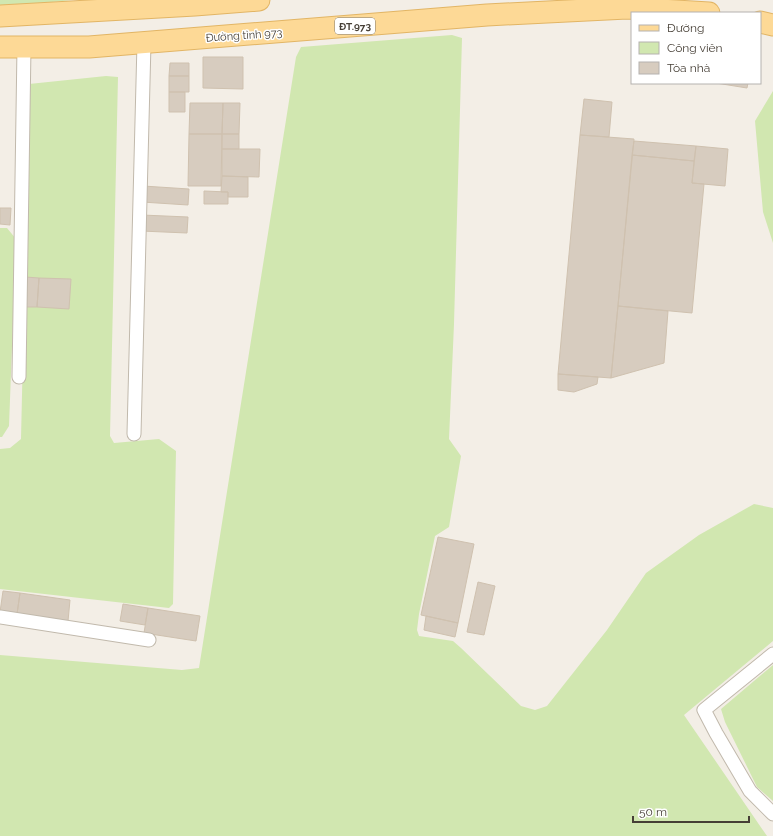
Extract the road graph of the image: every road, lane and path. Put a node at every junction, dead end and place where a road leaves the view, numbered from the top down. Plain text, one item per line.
1 (259, 0) edge
2 (694, 0) edge
3 (693, 12) edge
4 (487, 15) junction
5 (0, 16) edge
6 (761, 22) edge
7 (773, 25) edge
8 (144, 42) junction
9 (0, 47) edge
10 (24, 47) junction
11 (19, 377) dead end
12 (134, 434) dead end
13 (0, 617) edge
14 (149, 640) dead end
15 (773, 654) edge
16 (773, 814) edge

1 - 5 main road
2 - 4 main road, Đường tỉnh 973 / ĐT.973
3 - 4 main road, Đường tỉnh 973 / ĐT.973
4 - 8 main road, Đường tỉnh 973 / ĐT.973
6 - 7 main road
8 - 10 main road, Đường tỉnh 973 / ĐT.973
8 - 12 street
9 - 10 main road, Đường tỉnh 973 / ĐT.973
10 - 11 street
13 - 14 street
15 - 16 street

